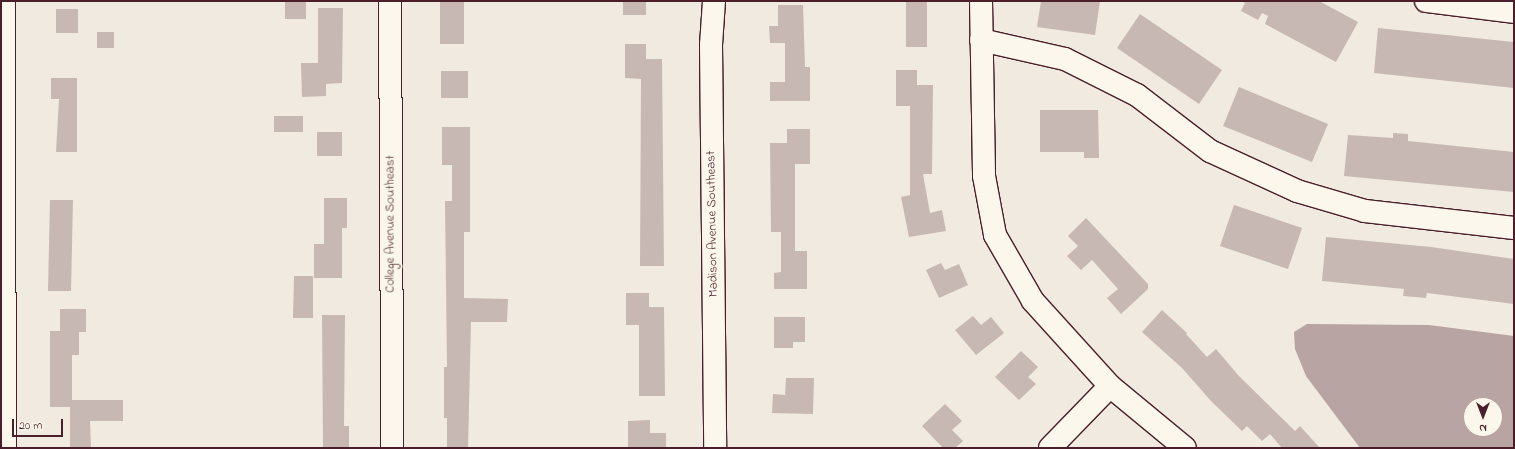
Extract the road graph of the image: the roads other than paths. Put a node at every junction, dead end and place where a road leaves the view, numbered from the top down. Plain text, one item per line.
1 (4, 1) edge
2 (390, 1) edge
3 (714, 1) edge
4 (981, 1) edge
5 (1426, 1) edge
6 (1514, 12) edge
7 (981, 40) junction
8 (1514, 228) edge
9 (1110, 386) junction
10 (5, 448) edge
11 (392, 448) edge
12 (715, 448) edge
13 (1050, 448) edge
14 (1185, 448) edge

1 - 10 street
2 - 11 street, College Avenue Southeast
3 - 12 street, Madison Avenue Southeast
4 - 7 street
5 - 6 street
7 - 8 street
7 - 9 street
9 - 13 street
9 - 14 street

